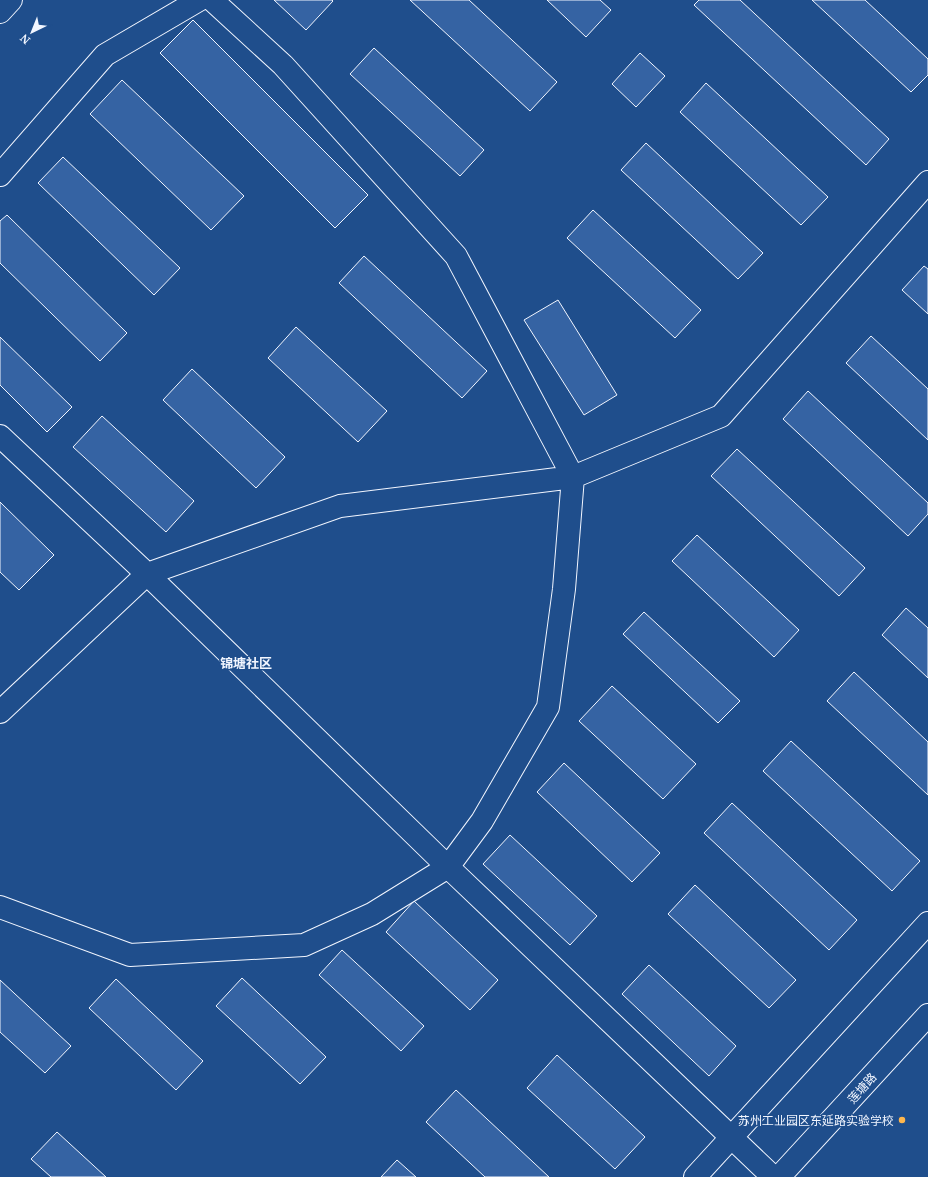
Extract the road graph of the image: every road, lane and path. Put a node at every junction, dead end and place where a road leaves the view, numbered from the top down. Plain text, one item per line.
1 (11, 0) edge
2 (199, 0) edge
3 (212, 0) edge
4 (0, 12) edge
5 (0, 175) edge
6 (928, 182) edge
7 (0, 436) edge
8 (573, 477) junction
9 (147, 574) junction
10 (0, 712) edge
11 (448, 867) junction
12 (0, 907) edge
13 (928, 923) edge
14 (928, 1015) edge
15 (731, 1137) junction
16 (695, 1177) edge
17 (773, 1177) edge
18 (779, 1177) edge

1 - 4 street
2 - 5 street
3 - 8 street
6 - 8 street
7 - 9 street
8 - 9 street
8 - 11 street
9 - 10 street
9 - 11 street
11 - 12 street
11 - 15 street
13 - 15 street
14 - 18 street, 莲塘路
15 - 16 street
15 - 17 street

